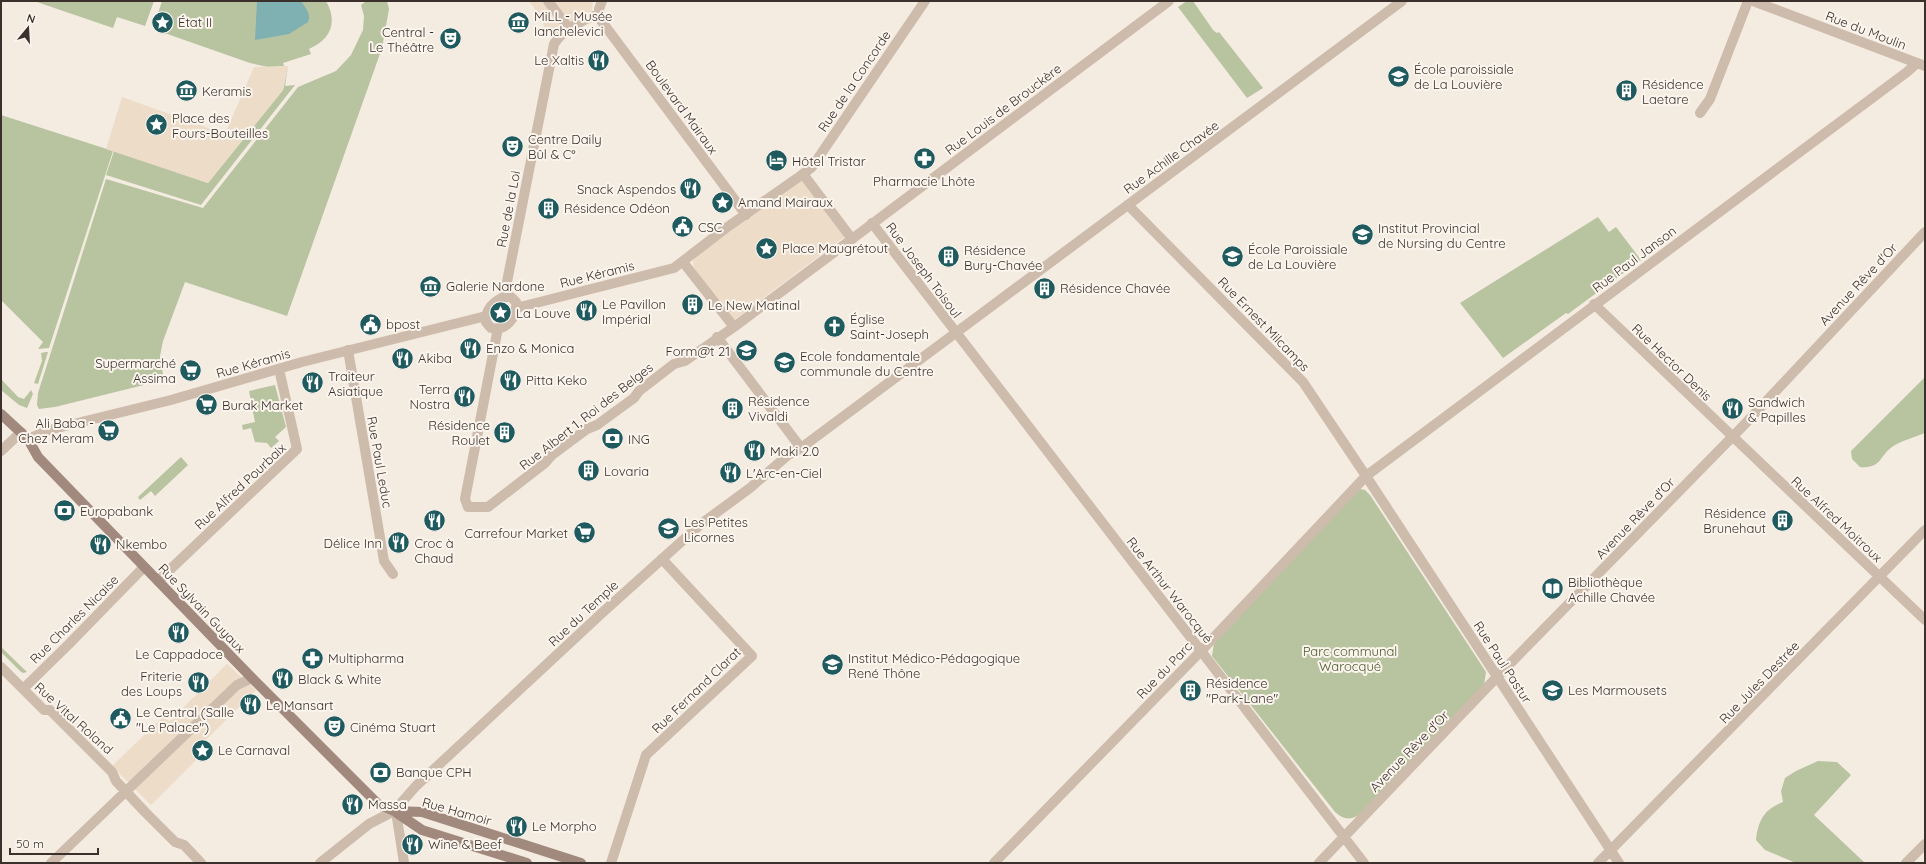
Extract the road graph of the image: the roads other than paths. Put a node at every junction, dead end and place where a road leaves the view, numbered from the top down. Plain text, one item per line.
1 (548, 1) edge
2 (602, 1) edge
3 (925, 1) edge
4 (1169, 1) edge
5 (1402, 1) edge
6 (1748, 1) edge
7 (1753, 1) edge
8 (599, 14) junction
9 (566, 33) junction
10 (1921, 65) edge
11 (1700, 113) dead end
12 (803, 174) junction
13 (1128, 205) junction
14 (746, 215) junction
15 (872, 223) junction
16 (1925, 232) edge
17 (852, 239) junction
18 (684, 262) junction
19 (504, 297) junction
20 (1594, 304) junction
21 (516, 308) junction
22 (486, 316) junction
23 (734, 327) junction
24 (498, 328) junction
25 (956, 333) junction
26 (717, 337) junction
27 (348, 350) junction
28 (279, 369) junction
29 (1, 414) edge
30 (24, 435) junction
31 (1732, 438) junction
32 (801, 448) junction
33 (1, 451) edge
34 (1366, 476) junction
35 (1925, 530) edge
36 (662, 559) junction
37 (143, 568) junction
38 (393, 574) dead end
39 (1880, 577) junction
40 (158, 581) junction
41 (1925, 620) edge
42 (1200, 651) junction
43 (1, 666) edge
44 (1497, 677) junction
45 (252, 678) junction
46 (23, 689) junction
47 (126, 790) junction
48 (395, 815) junction
49 (1344, 837) junction
50 (1925, 844) edge
51 (1610, 850) junction
52 (51, 863) edge
53 (201, 863) edge
54 (320, 863) edge
55 (404, 863) edge
56 (527, 863) edge
57 (581, 863) edge
58 (611, 863) edge
59 (994, 863) edge
60 (1319, 863) edge
61 (1364, 863) edge
62 (1598, 863) edge
63 (1619, 863) edge
64 (1906, 863) edge

1 - 9 street
2 - 8 street
3 - 12 street, Rue de la Concorde
4 - 15 street, Rue Louis de Brouckère
5 - 13 street, Rue Achille Chavée
6 - 11 street
7 - 10 street, Rue du Moulin
8 - 9 street
8 - 14 street, Boulevard Mairaux
9 - 19 street, Rue de la Loi
10 - 20 street, Rue Paul Janson
12 - 14 street
12 - 17 street
13 - 25 street, Rue Achille Chavée
13 - 34 street, Rue Ernest Milcamps
14 - 18 street
15 - 17 street, Rue Louis de Brouckère
15 - 25 street, Rue Joseph Toisoul
16 - 31 street, Avenue Rêve d'Or
17 - 23 street
18 - 21 street, Rue Kéramis
18 - 23 street
19 - 21 street
19 - 22 street
20 - 31 street, Rue Hector Denis
20 - 34 street, Rue Paul Janson
21 - 24 street
22 - 24 street
22 - 27 street, Rue Kéramis
23 - 26 street, Rue Albert 1, Roi des Belges
24 - 26 street, Rue Albert 1, Roi des Belges
25 - 32 street, Rue Achille Chavée
25 - 42 street, Rue Arthur Warocqué
26 - 32 street
27 - 28 street, Rue Kéramis
27 - 38 street, Rue Paul Leduc
28 - 30 street, Rue Kéramis
28 - 40 street, Rue Alfred Pourbaix
29 - 30 main road, Rue Sylvain Guyaux
30 - 33 street
30 - 37 main road, Rue Sylvain Guyaux
31 - 39 street, Rue Alfred Moitroux
31 - 44 street, Avenue Rêve d'Or
32 - 36 street, Rue du Temple
34 - 42 street, Rue du Parc
34 - 44 street, Rue Paul Pastur
35 - 39 street, Rue Jules Destrée
36 - 48 street, Rue du Temple
36 - 58 street, Rue Fernand Clarat
37 - 40 main road, Rue Sylvain Guyaux
37 - 46 street, Rue Charles Nicaise
39 - 41 street, Rue Alfred Moitroux
39 - 51 street, Rue Jules Destrée
40 - 45 main road, Rue Sylvain Guyaux
42 - 49 street, Rue Arthur Warocqué
42 - 59 street, Rue du Parc
43 - 46 street, Rue Vital Roland
44 - 49 street, Avenue Rêve d'Or
44 - 51 street, Rue Paul Pastur
45 - 47 street
45 - 48 main road, Rue Sylvain Guyaux
46 - 47 street, Rue Vital Roland
47 - 52 street
47 - 53 street, Rue Vital Roland
48 - 54 street
48 - 55 street
48 - 56 main road, Rue Hamoir
48 - 57 main road, Rue Hamoir
49 - 60 street, Avenue Rêve d'Or
49 - 61 street, Rue Arthur Warocqué
50 - 64 street
51 - 62 street, Rue Jules Destrée
51 - 63 street, Rue Paul Pastur

